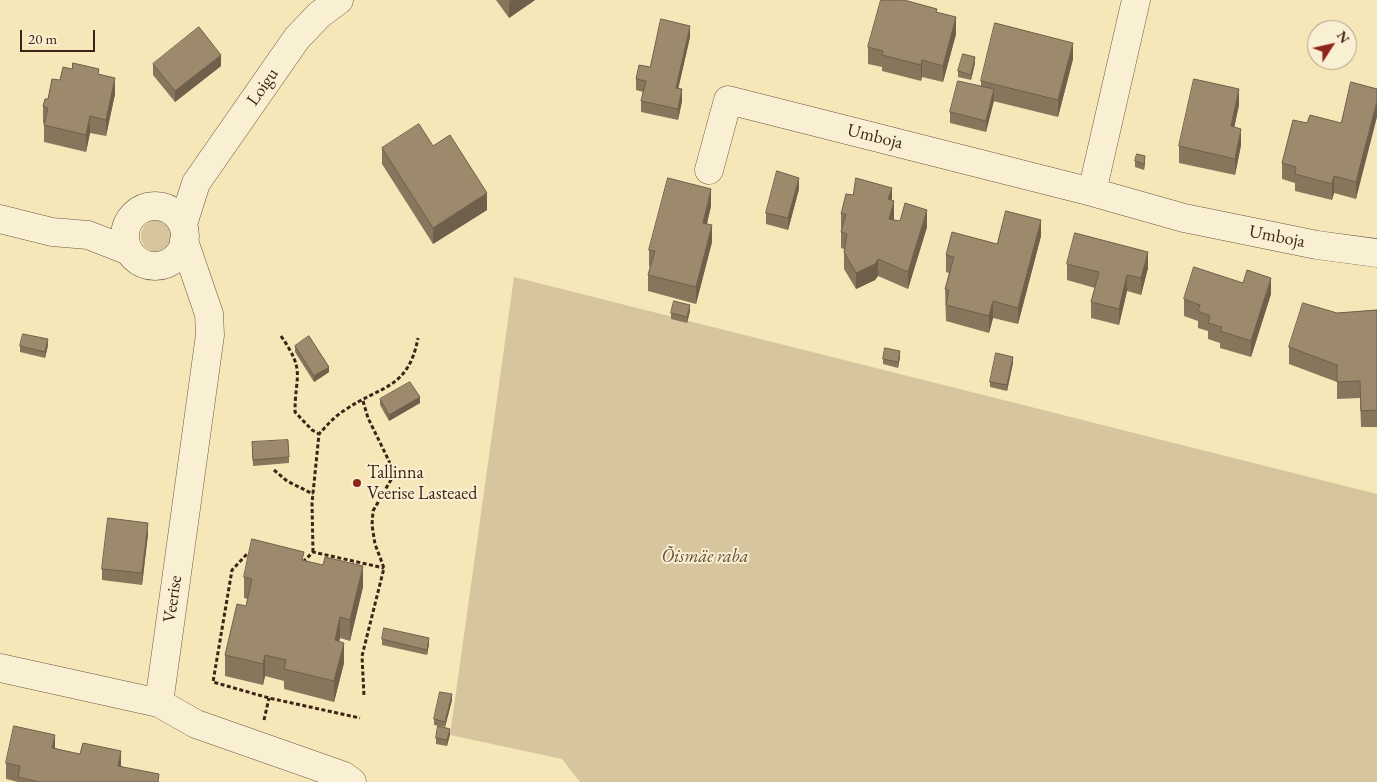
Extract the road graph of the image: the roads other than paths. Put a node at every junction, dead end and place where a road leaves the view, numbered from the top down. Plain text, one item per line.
1 (339, 0) edge
2 (1136, 0) edge
3 (709, 170) dead end
4 (196, 182) junction
5 (1092, 192) junction
6 (152, 206) junction
7 (0, 220) edge
8 (128, 221) junction
9 (184, 232) junction
10 (88, 235) junction
11 (129, 252) junction
12 (1377, 253) edge
13 (158, 266) junction
14 (200, 288) junction
15 (0, 668) edge
16 (159, 703) junction
17 (352, 782) edge

1 - 4 street, Loigu
2 - 5 street
3 - 5 street, Umboja
4 - 6 street, Loigu
4 - 9 street, Loigu
5 - 12 street, Umboja
6 - 8 street
6 - 9 street
7 - 10 street
8 - 10 street
8 - 11 street
9 - 13 street
9 - 14 street, Veerise
10 - 11 street
11 - 13 street
13 - 14 street
14 - 16 street, Veerise
15 - 16 street
16 - 17 street

